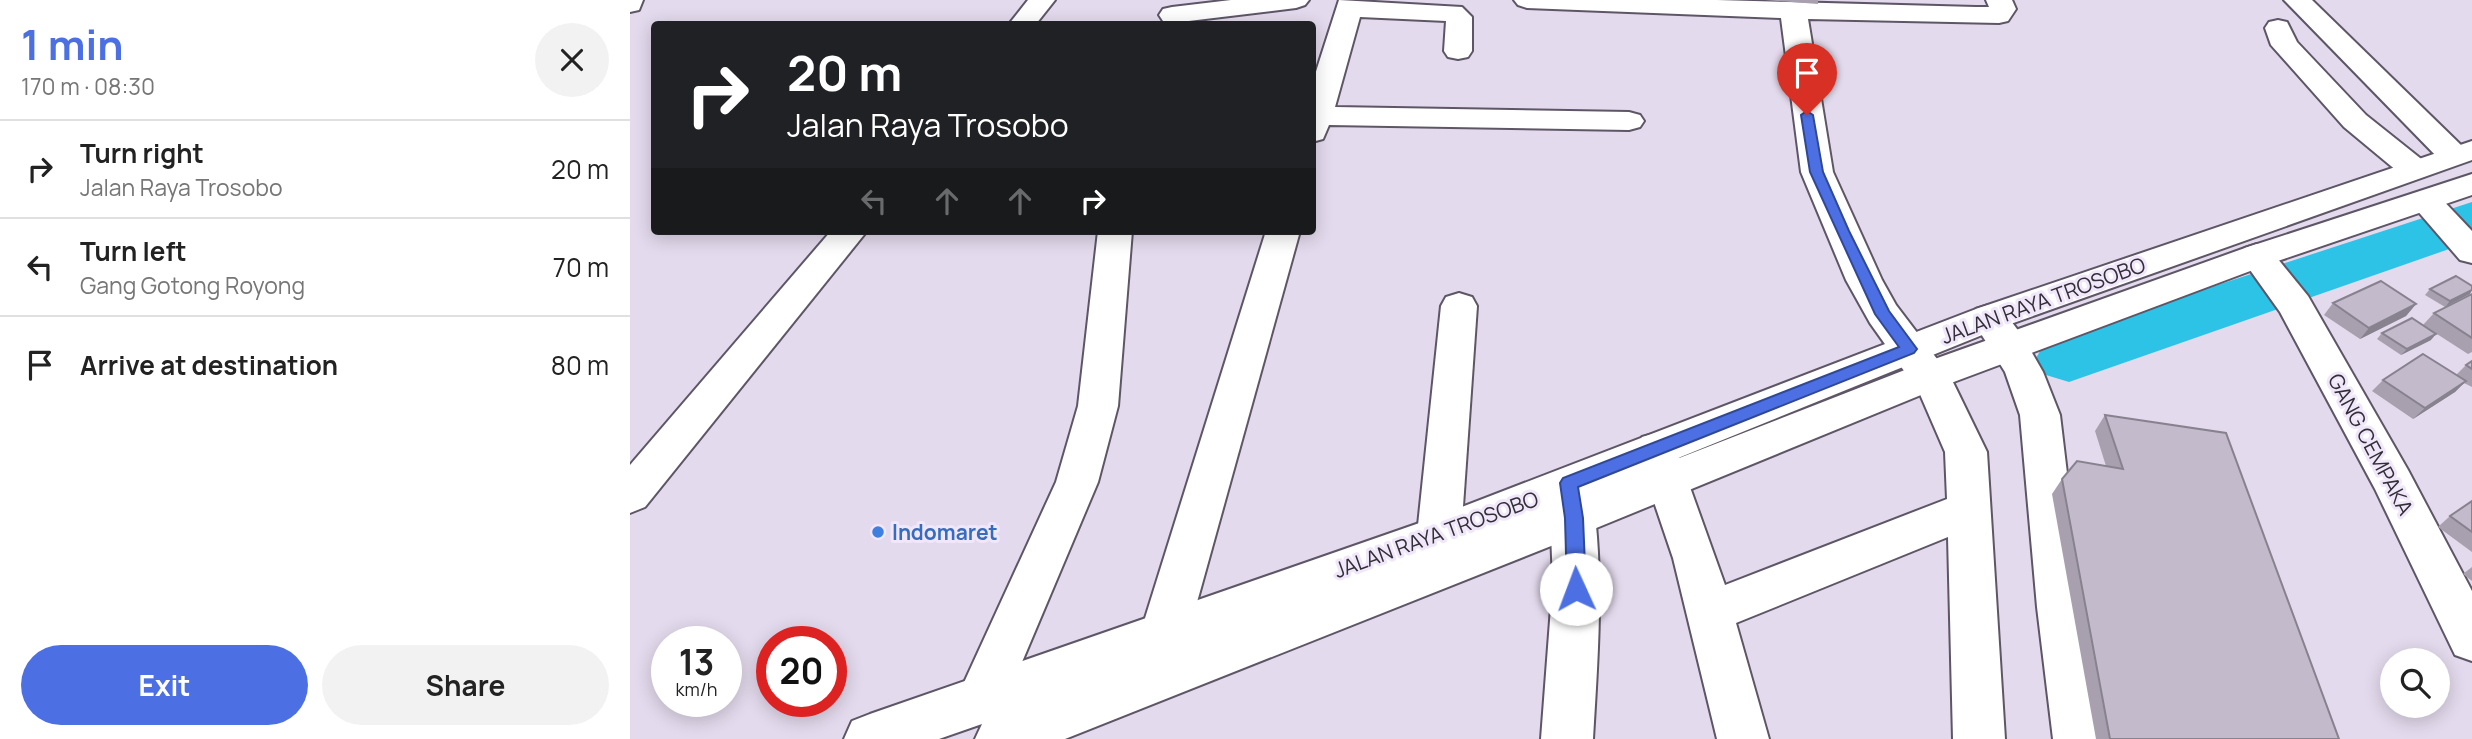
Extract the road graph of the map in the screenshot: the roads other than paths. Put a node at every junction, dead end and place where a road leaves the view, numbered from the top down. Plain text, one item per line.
1 (1042, 0) edge
2 (1296, 0) edge
3 (1527, 0) edge
4 (1998, 0) edge
5 (2297, 0) edge
6 (1351, 4) edge
7 (1793, 11) junction
8 (1172, 15) dead end
9 (1024, 21) edge
10 (2278, 28) dead end
11 (1458, 51) dead end
12 (1629, 121) dead end
13 (1316, 122) edge
14 (1316, 125) edge
15 (2466, 163) edge
16 (2443, 215) edge
17 (847, 235) edge
18 (1115, 235) edge
19 (1282, 235) edge
20 (2262, 261) junction
21 (1458, 306) dead end
22 (2014, 360) junction
23 (1927, 376) junction
24 (630, 495) edge
25 (1572, 501) junction
26 (1675, 502) junction
27 (1969, 509) junction
28 (1439, 535) junction
29 (1709, 612) junction
30 (1165, 631) junction
31 (2472, 639) edge
32 (981, 701) junction
33 (870, 739) edge
34 (1002, 739) edge
35 (1567, 739) edge
36 (1743, 739) edge
37 (1979, 739) edge
38 (2079, 739) edge

1 - 9 main road
2 - 8 main road
3 - 7 main road
4 - 7 main road
5 - 15 main road
6 - 11 main road
6 - 13 main road
7 - 23 main road
10 - 16 main road
12 - 14 main road
15 - 16 main road, JALAN RAYA TROSOBO
16 - 20 main road, JALAN RAYA TROSOBO
16 - 22 main road, JALAN RAYA TROSOBO
17 - 24 main road
18 - 32 main road
19 - 30 main road
20 - 22 main road, JALAN RAYA TROSOBO
20 - 31 main road, GANG CEMPAKA
21 - 28 main road
22 - 23 main road, JALAN RAYA TROSOBO
22 - 38 main road
23 - 26 main road, JALAN RAYA TROSOBO
23 - 27 main road
25 - 26 main road, JALAN RAYA TROSOBO
25 - 28 main road, JALAN RAYA TROSOBO
25 - 34 main road, JALAN RAYA TROSOBO
25 - 35 main road
26 - 29 main road
27 - 29 main road
27 - 37 main road
28 - 30 main road, JALAN RAYA TROSOBO
29 - 36 main road
30 - 32 main road, JALAN RAYA TROSOBO
32 - 33 main road, JALAN RAYA TROSOBO

